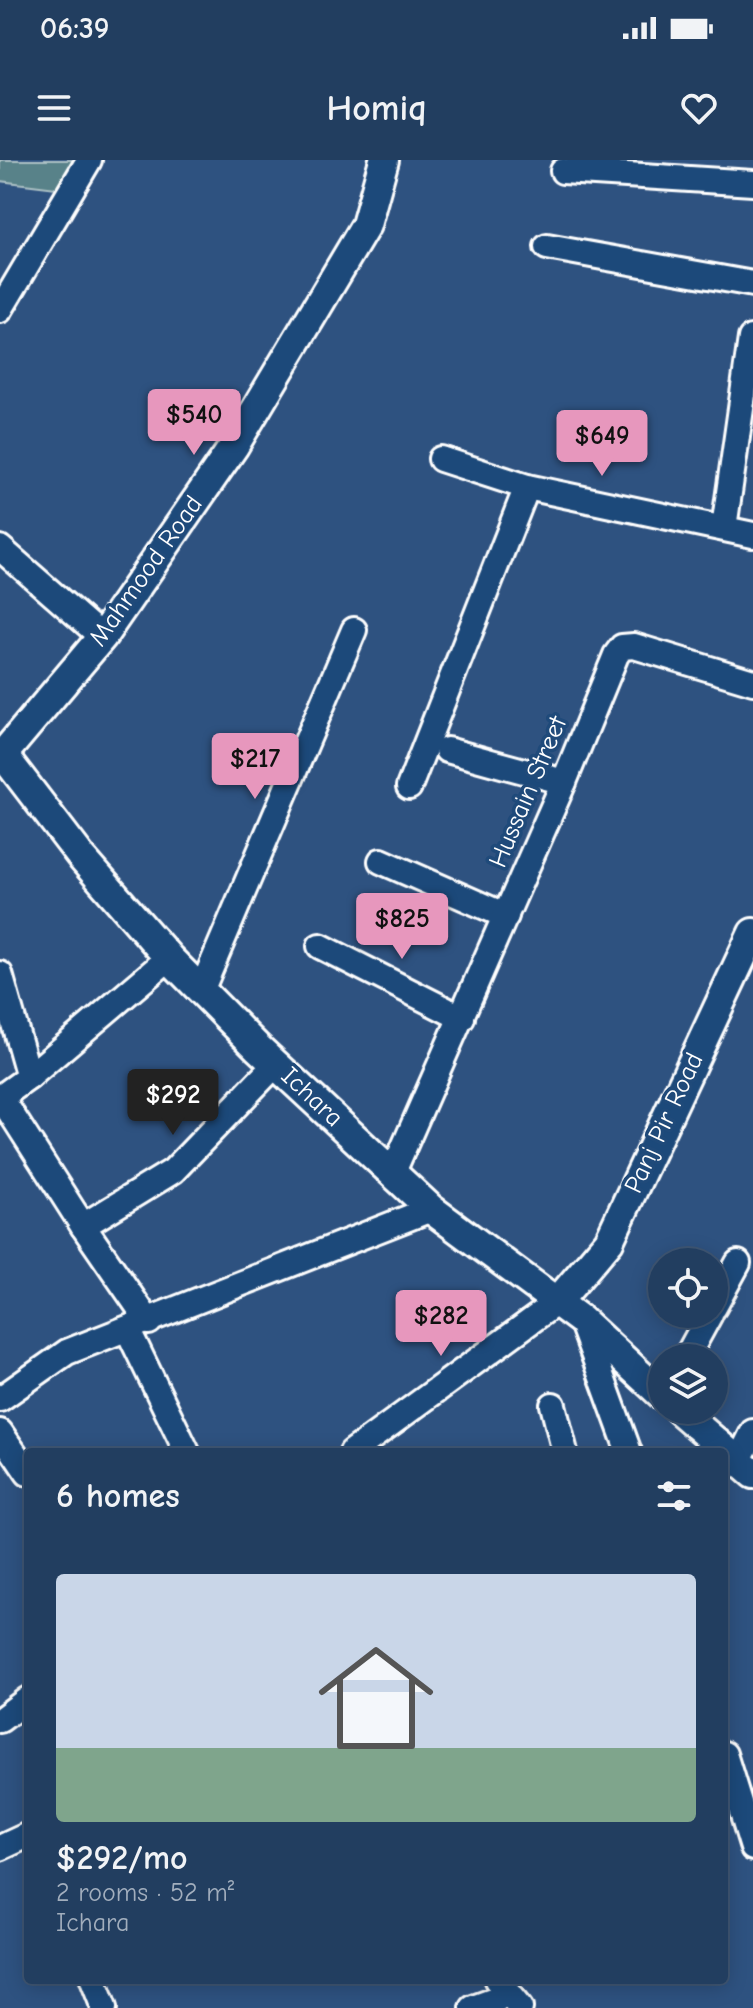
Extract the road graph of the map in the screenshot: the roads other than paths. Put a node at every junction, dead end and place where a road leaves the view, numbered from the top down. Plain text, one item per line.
1 (89, 160) edge
2 (384, 160) edge
3 (563, 171) dead end
4 (753, 183) edge
5 (547, 247) dead end
6 (753, 284) edge
7 (0, 310) edge
8 (751, 338) dead end
9 (441, 459) dead end
10 (527, 487) junction
11 (724, 528) junction
12 (753, 535) edge
13 (0, 548) edge
14 (354, 630) dead end
15 (102, 637) junction
16 (753, 682) edge
17 (447, 750) dead end
18 (2, 757) edge
19 (564, 782) junction
20 (409, 787) dead end
21 (381, 861) dead end
22 (506, 916) junction
23 (753, 933) edge
24 (320, 946) dead end
25 (169, 958) junction
26 (0, 974) edge
27 (201, 991) junction
28 (4, 1008) edge
29 (462, 1018) junction
30 (276, 1064) junction
31 (29, 1077) junction
32 (393, 1172) junction
33 (431, 1209) junction
34 (83, 1226) junction
35 (738, 1263) dead end
36 (728, 1281) edge
37 (557, 1302) junction
38 (581, 1320) junction
39 (138, 1326) junction
40 (648, 1382) edge
41 (0, 1399) edge
42 (553, 1405) dead end
43 (695, 1424) edge
44 (0, 1432) edge
45 (753, 1432) edge
46 (185, 1448) edge
47 (357, 1448) edge
48 (564, 1448) edge
49 (628, 1448) edge
50 (722, 1448) edge
51 (728, 1453) edge
52 (24, 1467) edge
53 (745, 1468) edge
54 (24, 1702) edge
55 (0, 1720) edge
56 (728, 1767) edge
57 (24, 1837) edge
58 (0, 1848) edge
59 (753, 1848) edge
60 (95, 1984) edge
61 (509, 1994) edge
62 (104, 2008) edge
63 (473, 2008) edge

1 - 7 street
2 - 15 street, Mahmood Road
3 - 4 street
5 - 6 street
8 - 11 street
9 - 10 street
10 - 11 street
10 - 20 street
11 - 12 street
13 - 15 street
14 - 27 street
15 - 18 street, Mahmood Road
16 - 19 street, Hussain Street
17 - 19 street
18 - 25 street, Ichara
19 - 22 street, Hussain Street
21 - 22 street
22 - 29 street, Hussain Street
23 - 37 street, Panj Pir Road
24 - 29 street
25 - 27 street, Ichara
25 - 31 street
26 - 28 street
27 - 30 street, Ichara
28 - 31 street
29 - 32 street, Hussain Street
30 - 32 street, Ichara
30 - 34 street
31 - 34 street
32 - 33 street, Ichara
33 - 37 street, Ichara
33 - 39 street
34 - 39 street
35 - 36 street
37 - 38 street, Ichara
37 - 47 street
38 - 40 street, Ichara
38 - 49 street
39 - 41 street
39 - 46 street
42 - 48 street
43 - 50 street
44 - 52 street
45 - 53 street
51 - 53 street
54 - 55 street
56 - 59 street
57 - 58 street
60 - 62 street
61 - 63 street

